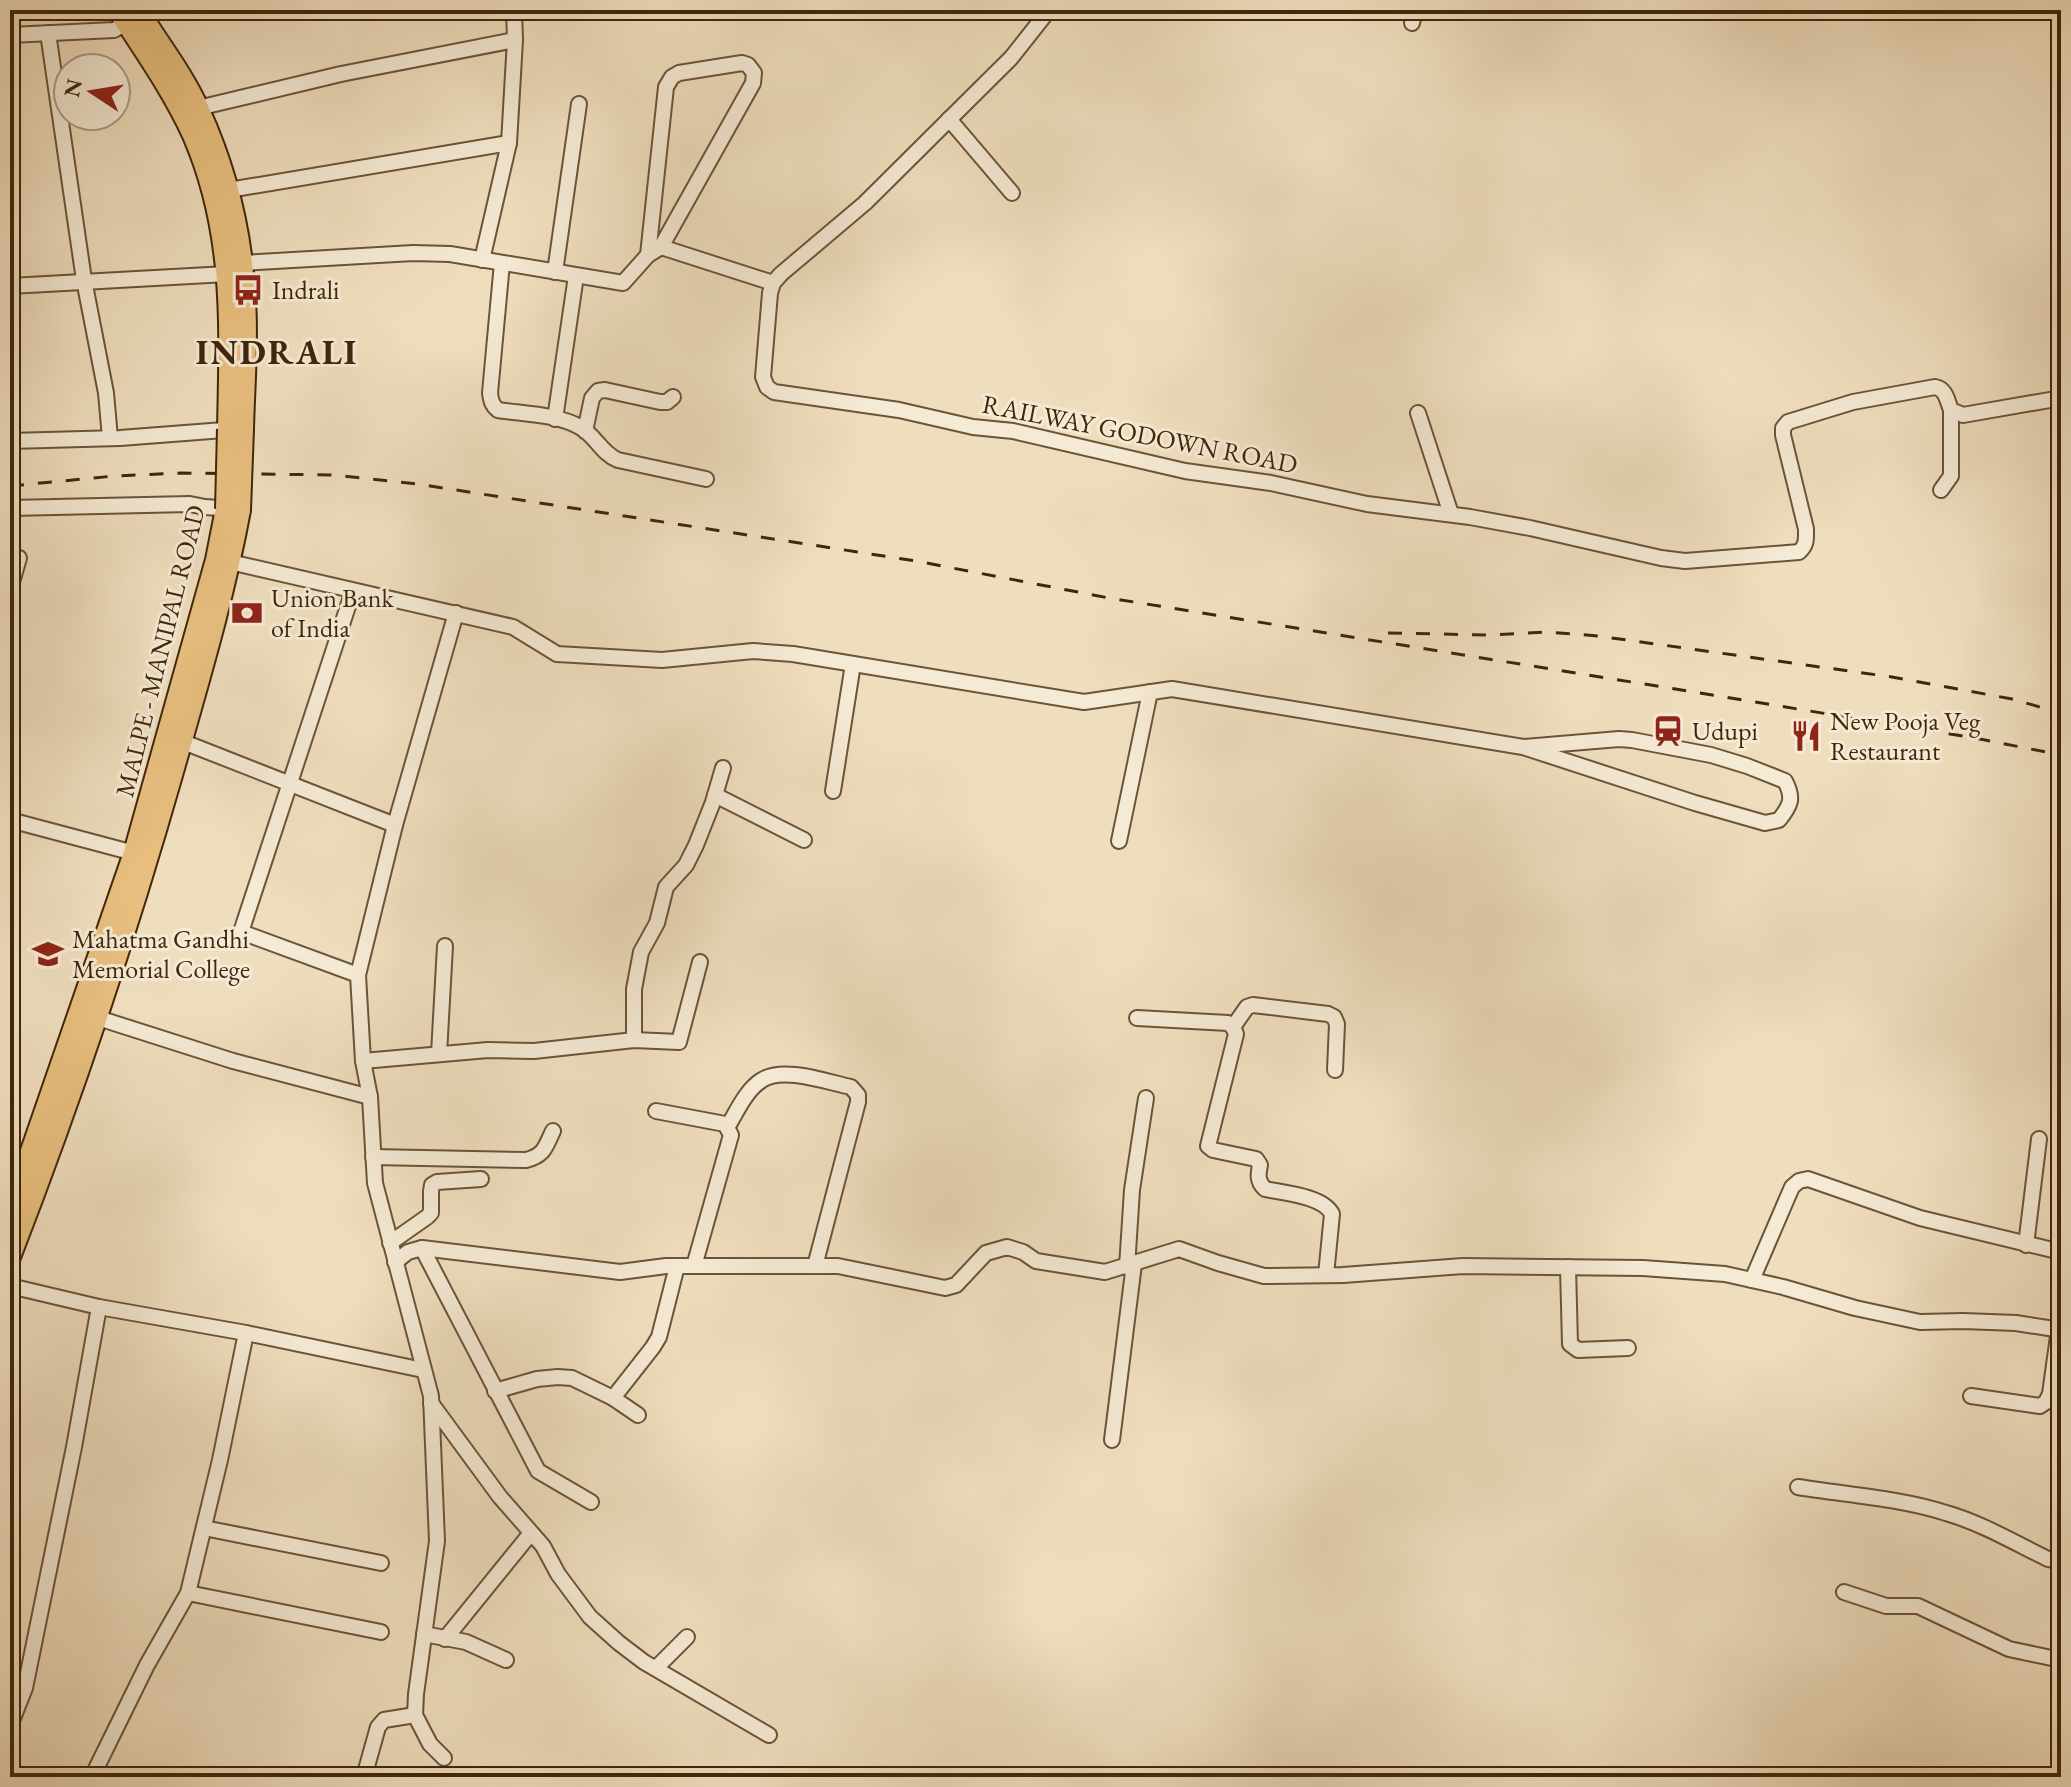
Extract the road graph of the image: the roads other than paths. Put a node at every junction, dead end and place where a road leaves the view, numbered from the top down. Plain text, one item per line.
1 (514, 10) edge
2 (1049, 10) edge
3 (127, 14) edge
4 (48, 33) junction
5 (10, 35) edge
6 (515, 40) junction
7 (579, 104) dead end
8 (198, 108) junction
9 (949, 119) junction
10 (509, 143) junction
11 (207, 150) junction
12 (229, 190) junction
13 (1012, 193) dead end
14 (654, 251) junction
15 (482, 260) junction
16 (502, 263) junction
17 (235, 268) junction
18 (555, 272) junction
19 (576, 276) junction
20 (84, 280) junction
21 (773, 283) junction
22 (10, 286) edge
23 (673, 397) dead end
24 (2061, 398) edge
25 (1951, 410) junction
26 (1418, 413) dead end
27 (555, 419) junction
28 (10, 425) edge
29 (236, 429) junction
30 (585, 431) junction
31 (110, 438) junction
32 (11, 441) edge
33 (706, 479) dead end
34 (1941, 490) dead end
35 (10, 508) edge
36 (233, 509) junction
37 (1451, 514) junction
38 (19, 558) dead end
39 (230, 562) junction
40 (10, 589) edge
41 (353, 591) junction
42 (456, 613) junction
43 (853, 664) junction
44 (1150, 692) junction
45 (181, 741) junction
46 (1523, 747) junction
47 (723, 768) dead end
48 (289, 782) junction
49 (833, 791) dead end
50 (715, 795) junction
51 (10, 820) edge
52 (395, 825) junction
53 (804, 840) dead end
54 (1119, 841) dead end
55 (134, 853) junction
56 (445, 946) dead end
57 (700, 962) dead end
58 (358, 975) junction
59 (95, 1017) junction
60 (1137, 1018) dead end
61 (1233, 1027) junction
62 (634, 1040) junction
63 (439, 1054) junction
64 (363, 1061) junction
65 (71, 1064) junction
66 (1335, 1070) dead end
67 (370, 1097) junction
68 (1146, 1098) dead end
69 (656, 1111) dead end
70 (728, 1126) junction
71 (553, 1131) dead end
72 (2039, 1139) dead end
73 (373, 1157) junction
74 (481, 1179) dead end
75 (10, 1212) edge
76 (390, 1243) junction
77 (2026, 1245) junction
78 (422, 1248) junction
79 (2061, 1252) edge
80 (10, 1257) edge
81 (395, 1262) junction
82 (677, 1266) junction
83 (694, 1266) junction
84 (815, 1266) junction
85 (1130, 1266) junction
86 (1568, 1267) junction
87 (1326, 1275) junction
88 (1752, 1280) junction
89 (10, 1286) edge
90 (99, 1307) junction
91 (2060, 1329) edge
92 (246, 1333) junction
93 (1628, 1348) dead end
94 (423, 1370) junction
95 (495, 1391) junction
96 (1971, 1396) dead end
97 (613, 1398) junction
98 (431, 1403) junction
99 (638, 1415) dead end
100 (1112, 1440) dead end
101 (1798, 1487) dead end
102 (591, 1502) dead end
103 (204, 1528) junction
104 (531, 1533) junction
105 (2061, 1558) edge
106 (381, 1563) dead end
107 (1844, 1592) dead end
108 (188, 1593) junction
109 (381, 1632) dead end
110 (424, 1634) junction
111 (687, 1637) dead end
112 (445, 1639) junction
113 (506, 1660) dead end
114 (2061, 1660) edge
115 (656, 1668) junction
116 (415, 1715) junction
117 (10, 1726) edge
118 (769, 1735) dead end
119 (444, 1758) dead end
120 (92, 1777) edge
121 (364, 1777) edge

1 - 6 street
2 - 9 street
3 - 4 street
3 - 8 highway
3 - 11 highway, MALPE - MANIPAL ROAD
4 - 5 street
4 - 20 street
6 - 8 street
6 - 10 street
7 - 18 street
8 - 11 highway
9 - 13 street
9 - 21 street
10 - 12 street
10 - 15 street
11 - 12 highway
11 - 17 highway, MALPE - MANIPAL ROAD
12 - 17 highway
14 - 14 street
14 - 19 street
14 - 21 street
15 - 16 street
15 - 17 street
16 - 18 street
16 - 27 street
17 - 20 street
17 - 29 highway, MALPE - MANIPAL ROAD
18 - 19 street
19 - 27 street
20 - 22 street
20 - 31 street
21 - 37 street, RAILWAY GODOWN ROAD
23 - 30 street
24 - 25 street
25 - 34 street
25 - 37 street, RAILWAY GODOWN ROAD
26 - 37 street
27 - 30 street
28 - 32 street
29 - 31 street
29 - 36 highway, MALPE - MANIPAL ROAD, bridge
30 - 33 street
31 - 32 street
35 - 36 street
36 - 39 highway, MALPE - MANIPAL ROAD
36 - 55 highway, MALPE - MANIPAL ROAD
38 - 40 street
39 - 41 street
39 - 45 highway, MALPE - MANIPAL ROAD
41 - 42 street
41 - 48 street
42 - 43 street
42 - 52 street
43 - 44 street
43 - 49 street
44 - 46 street
44 - 54 street
45 - 48 street
45 - 59 highway, MALPE - MANIPAL ROAD
46 - 46 street
47 - 50 street
48 - 52 street
48 - 58 street
50 - 53 street
50 - 62 street
51 - 55 street
52 - 58 street
55 - 65 highway, MALPE - MANIPAL ROAD
56 - 63 street
57 - 62 street
58 - 64 street
59 - 65 highway, MALPE - MANIPAL ROAD
59 - 67 street
60 - 61 street
61 - 66 street
61 - 87 street
62 - 63 street
63 - 64 street
64 - 67 street
65 - 75 highway, MALPE - MANIPAL ROAD
65 - 80 highway, MALPE - MANIPAL ROAD
67 - 73 street
68 - 85 street
69 - 70 street
70 - 83 street
70 - 84 street
71 - 73 street
72 - 77 street
73 - 76 street
74 - 76 street
76 - 81 street
77 - 79 street
77 - 88 street
78 - 81 street
78 - 82 street
78 - 95 street
81 - 94 street
82 - 83 street
82 - 97 street
83 - 84 street
84 - 85 street
85 - 87 street
85 - 100 street
86 - 87 street
86 - 88 street
86 - 93 street
88 - 91 street
89 - 90 street
90 - 92 street
90 - 117 street
91 - 96 street
92 - 94 street
92 - 103 street
94 - 98 street
95 - 97 street
95 - 102 street
97 - 99 street
98 - 104 street
98 - 110 street
101 - 105 street
103 - 106 street
103 - 108 street
104 - 112 street
104 - 115 street
107 - 114 street
108 - 109 street
108 - 120 street
110 - 112 street
110 - 116 street
111 - 115 street
112 - 113 street
115 - 118 street
116 - 119 street
116 - 121 street

